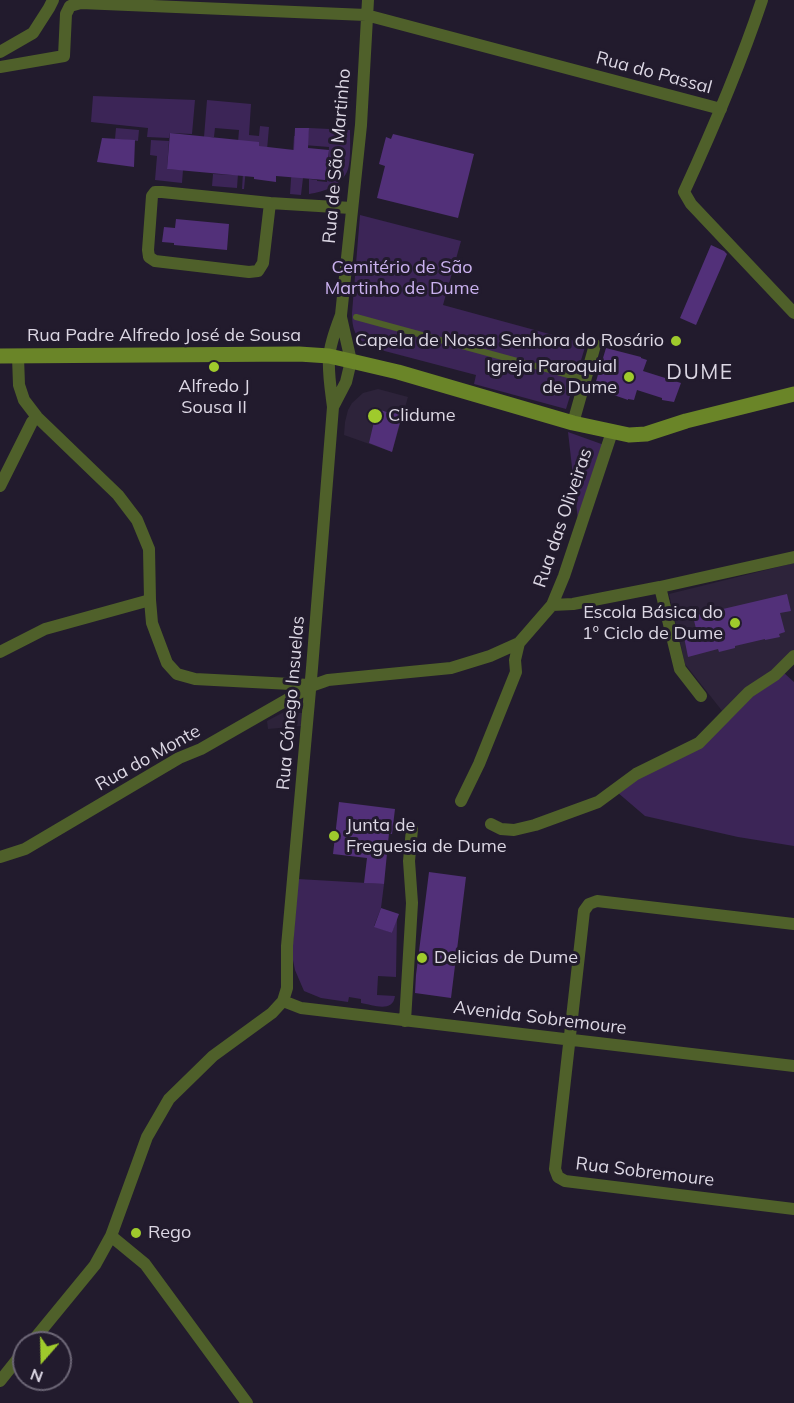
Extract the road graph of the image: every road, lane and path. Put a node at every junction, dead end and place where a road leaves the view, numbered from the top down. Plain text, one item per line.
1 (53, 0) edge
2 (368, 0) edge
3 (762, 0) edge
4 (366, 15) junction
5 (0, 52) edge
6 (0, 67) edge
7 (721, 109) junction
8 (270, 203) junction
9 (351, 208) junction
10 (794, 313) edge
11 (341, 315) junction
12 (356, 316) dead end
13 (595, 345) dead end
14 (0, 356) edge
15 (329, 356) junction
16 (18, 357) junction
17 (351, 361) junction
18 (585, 378) junction
19 (794, 394) edge
20 (333, 407) junction
21 (37, 417) junction
22 (573, 423) junction
23 (612, 432) junction
24 (0, 486) edge
25 (794, 557) edge
26 (660, 588) junction
27 (150, 600) junction
28 (552, 605) junction
29 (519, 643) junction
30 (0, 652) edge
31 (794, 656) edge
32 (311, 686) junction
33 (701, 696) dead end
34 (461, 801) dead end
35 (491, 824) dead end
36 (412, 829) dead end
37 (0, 857) edge
38 (794, 924) edge
39 (282, 1001) junction
40 (405, 1021) junction
41 (569, 1040) junction
42 (794, 1066) edge
43 (794, 1209) edge
44 (111, 1236) junction
45 (41, 1331) edge
46 (12, 1366) edge
47 (0, 1381) edge
48 (247, 1403) edge

1 - 5 street
2 - 4 street, Rua de São Martinho
3 - 7 street
4 - 6 street, Rua do Passal
4 - 7 street, Rua do Passal
4 - 9 street, Rua de São Martinho
7 - 10 street, Rua do Passal
8 - 8 street
8 - 9 street
9 - 11 street, Rua de São Martinho
11 - 15 street, Rua de São Martinho
11 - 17 street, Rua de São Martinho
12 - 18 lane
13 - 18 street
14 - 16 street, Rua Padre Alfredo José de Sousa
15 - 16 street, Rua Padre Alfredo José de Sousa
15 - 17 street, Rua Padre Alfredo José de Sousa
15 - 20 street, Rua Cónego Insuelas
16 - 21 street
17 - 20 street, Rua Cónego Insuelas
17 - 22 street, Rua Padre Alfredo José de Sousa
18 - 22 street
19 - 23 street, Rua Padre Alfredo José de Sousa
20 - 32 street, Rua Cónego Insuelas
21 - 24 street
21 - 27 street
22 - 23 street, Rua Padre Alfredo José de Sousa
23 - 28 street, Rua das Oliveiras
25 - 26 street
26 - 28 street
26 - 33 street
27 - 30 street
27 - 32 street
28 - 29 street, Rua das Oliveiras
29 - 32 street, Rua das Oliveiras
29 - 34 street
31 - 35 street
32 - 37 street, Rua do Monte
32 - 39 street, Rua Cónego Insuelas
36 - 40 street
38 - 41 street
39 - 40 street, Avenida Sobremoure
39 - 44 street
40 - 41 street, Avenida Sobremoure
41 - 42 street, Avenida Sobremoure
41 - 43 street, Rua Sobremoure
44 - 45 street
44 - 48 street
46 - 47 street

